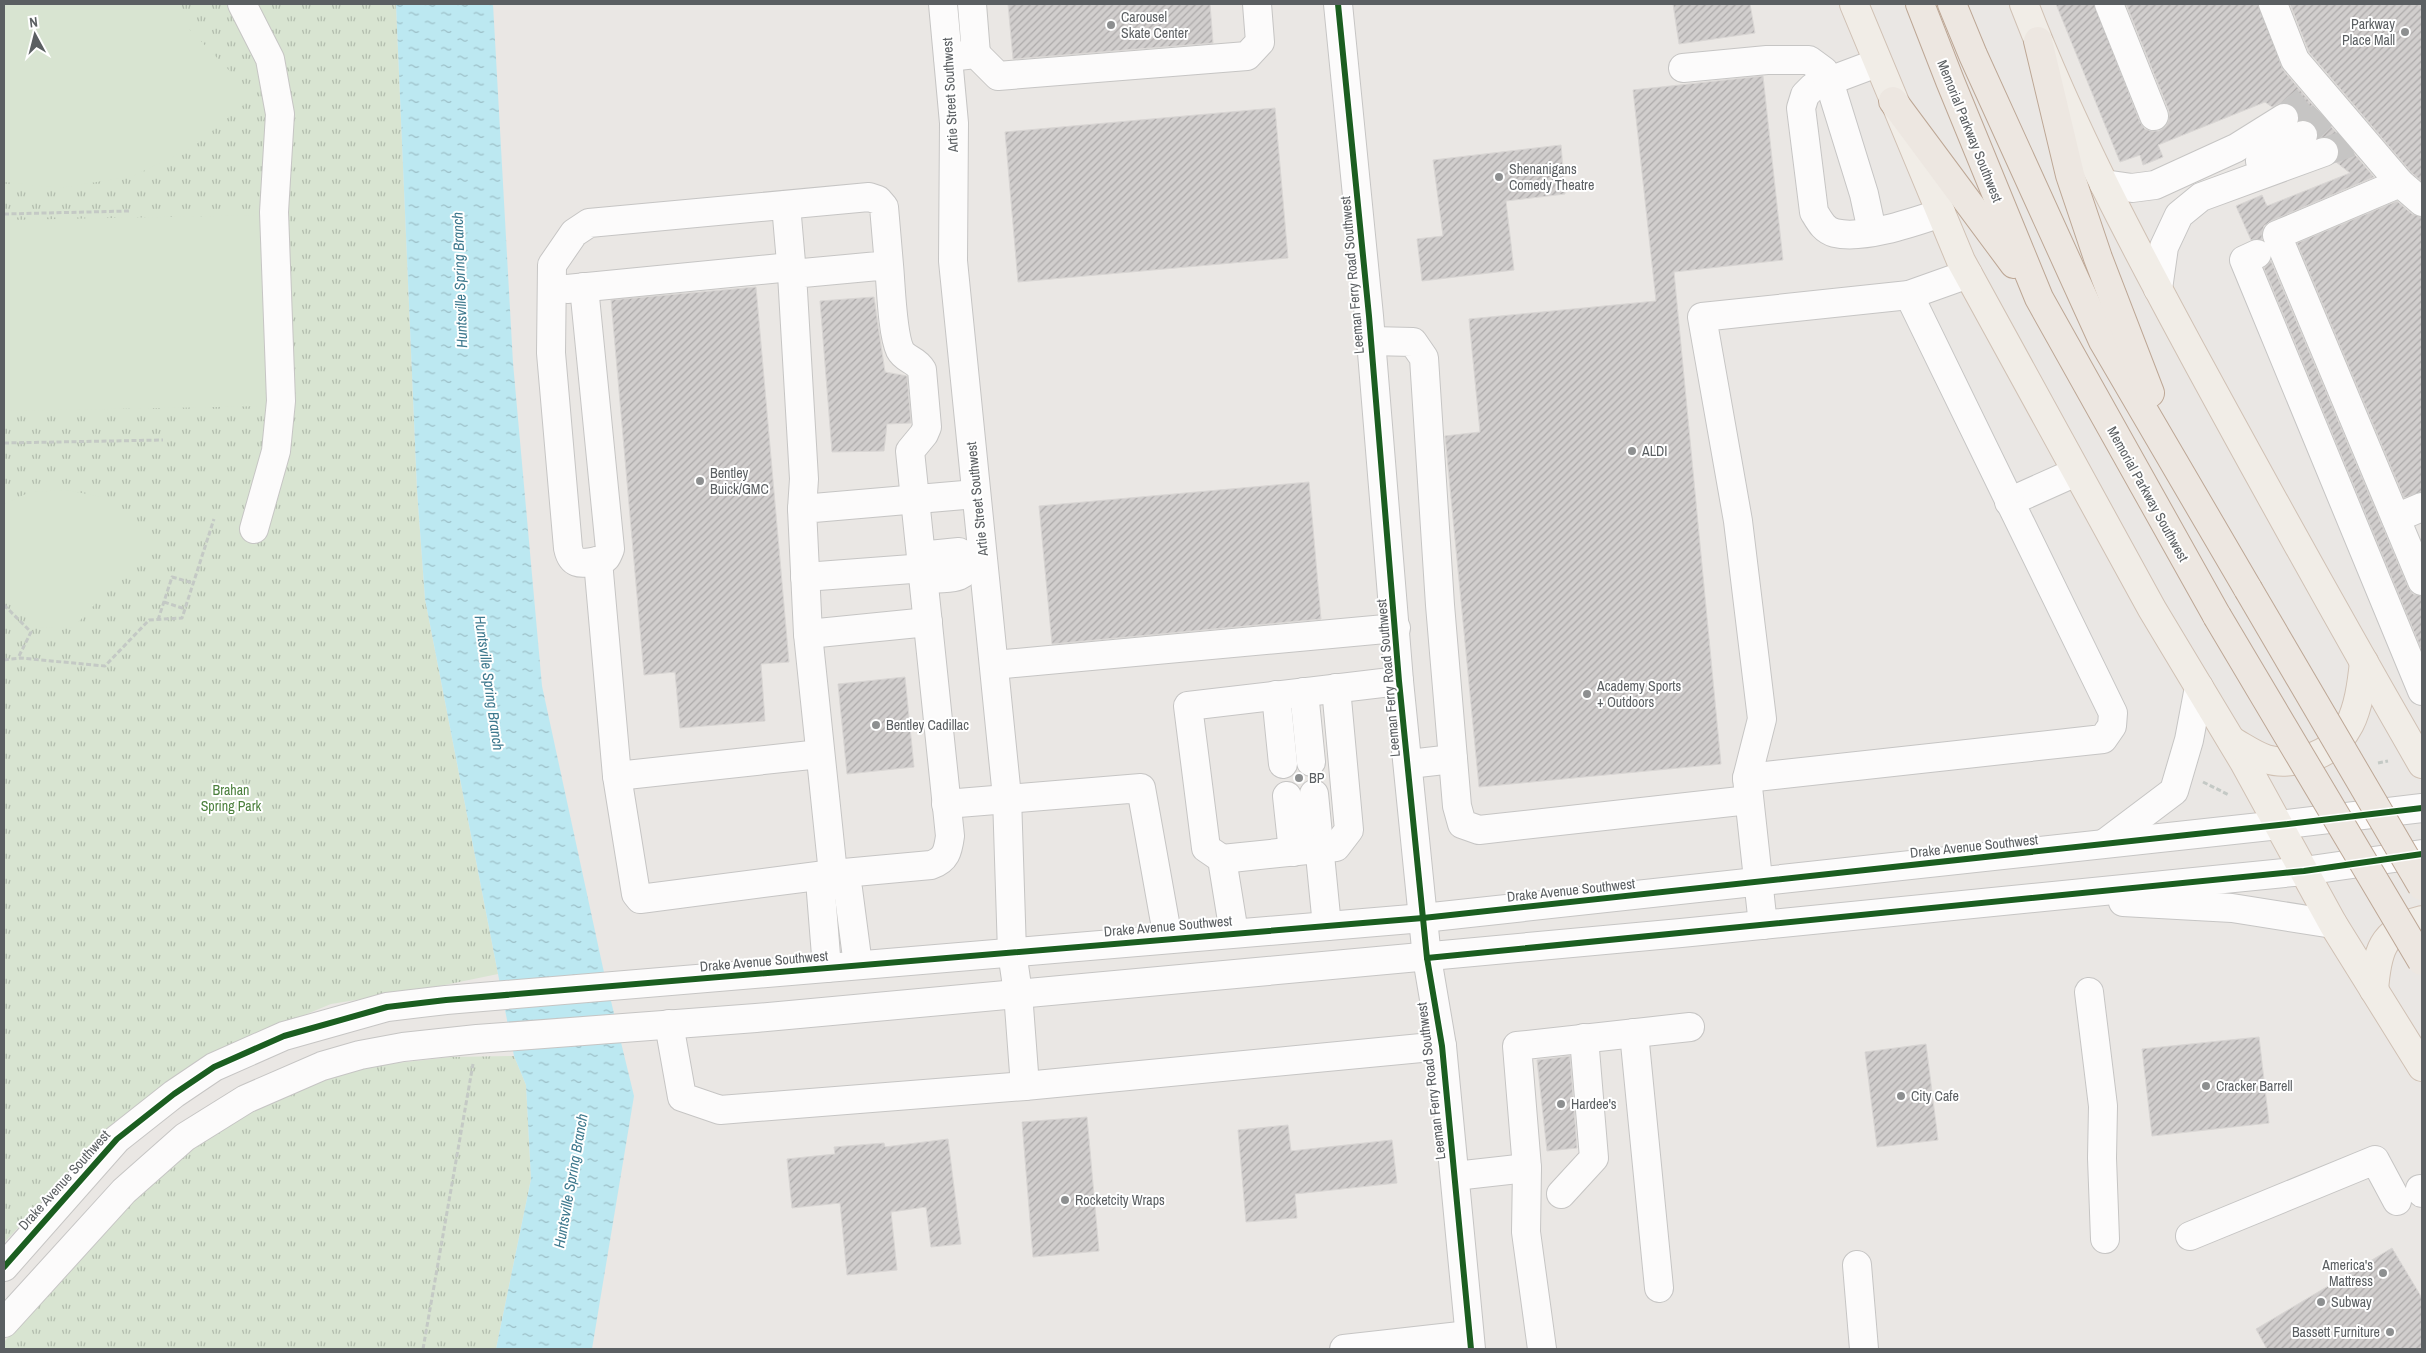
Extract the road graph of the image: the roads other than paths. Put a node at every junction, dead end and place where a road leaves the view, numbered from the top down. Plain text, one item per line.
1 (242, 4) edge
2 (943, 4) edge
3 (972, 4) edge
4 (1257, 4) edge
5 (1338, 4) edge
6 (1854, 4) edge
7 (1920, 4) edge
8 (1952, 4) edge
9 (2024, 4) edge
10 (2109, 4) edge
11 (2273, 4) edge
12 (2038, 41) junction
13 (976, 54) junction
14 (948, 57) junction
15 (1877, 63) junction
16 (1682, 68) dead end
17 (1830, 81) junction
18 (1893, 101) junction
19 (2154, 116) dead end
20 (2324, 152) tunnel mouth
21 (2400, 183) junction
22 (2104, 184) junction
23 (2201, 197) junction
24 (2422, 202) edge
25 (786, 205) junction
26 (1941, 214) junction
27 (1872, 231) junction
28 (2257, 254) dead end
29 (889, 265) junction
30 (791, 270) junction
31 (1968, 274) junction
32 (584, 287) junction
33 (2158, 289) junction
34 (551, 291) junction
35 (1909, 295) junction
36 (2039, 298) junction
37 (1371, 341) junction
38 (2076, 472) junction
39 (976, 494) junction
40 (915, 499) junction
41 (2009, 502) junction
42 (2422, 507) edge
43 (802, 509) junction
44 (2396, 518) junction
45 (254, 529) dead end
46 (598, 562) junction
47 (976, 562) junction
48 (924, 568) junction
49 (805, 577) junction
50 (2422, 581) edge
51 (2248, 589) junction
52 (928, 622) junction
53 (1396, 628) junction
54 (808, 634) junction
55 (2364, 662) junction
56 (994, 665) junction
57 (1399, 681) junction
58 (2198, 687) junction
59 (1336, 688) junction
60 (2422, 691) edge
61 (1304, 692) junction
62 (1276, 695) junction
63 (2232, 742) junction
64 (820, 754) junction
65 (1453, 759) junction
66 (1311, 762) dead end
67 (1282, 764) dead end
68 (1409, 764) junction
69 (2422, 764) edge
70 (617, 776) junction
71 (1748, 789) junction
72 (1314, 794) dead end
73 (1287, 796) dead end
74 (1007, 797) junction
75 (946, 804) junction
76 (2422, 808) edge
77 (2279, 825) junction
78 (2102, 844) junction
79 (1306, 851) junction
80 (2422, 854) edge
81 (1222, 859) junction
82 (2304, 871) junction
83 (834, 878) junction
84 (1759, 882) junction
85 (2422, 886) edge
86 (1676, 891) junction
87 (2029, 897) junction
88 (1423, 918) junction
89 (2422, 920) edge
90 (2333, 924) junction
91 (1763, 925) junction
92 (1327, 926) junction
93 (1234, 933) junction
94 (1681, 933) junction
95 (1168, 938) junction
96 (1012, 952) junction
97 (1428, 958) junction
98 (2422, 961) edge
99 (858, 966) junction
100 (827, 968) junction
101 (2374, 990) junction
102 (2089, 992) dead end
103 (1018, 993) junction
104 (669, 1024) junction
105 (1690, 1027) dead end
106 (1634, 1033) junction
107 (1584, 1038) junction
108 (1442, 1046) junction
109 (2422, 1067) edge
110 (1025, 1086) junction
111 (1527, 1168) junction
112 (1455, 1176) junction
113 (1561, 1194) dead end
114 (2413, 1194) edge
115 (2190, 1236) dead end
116 (2105, 1239) dead end
117 (1857, 1265) dead end
118 (4, 1266) edge
119 (1659, 1288) dead end
120 (4, 1323) edge
121 (1470, 1342) edge
122 (1344, 1349) edge
123 (1542, 1349) edge
124 (1864, 1349) edge

1 - 45 street
2 - 14 street, Artie Street Southwest
3 - 13 street
4 - 13 street
5 - 37 street, Leeman Ferry Road Southwest
6 - 15 main road
7 - 36 highway, Memorial Parkway Southwest
8 - 51 highway
9 - 12 main road
10 - 19 street
11 - 21 street
12 - 22 main road
12 - 51 highway
13 - 14 street
14 - 39 street, Artie Street Southwest
15 - 17 street
15 - 18 main road
16 - 17 street
17 - 27 street
17 - 27 street
18 - 26 main road
18 - 36 highway
20 - 23 street
21 - 24 street
21 - 44 street
22 - 23 street
22 - 33 main road
23 - 33 street
25 - 29 street
25 - 30 street
25 - 34 street
26 - 27 street
26 - 31 main road
28 - 60 street
29 - 30 street
29 - 40 street
30 - 32 street
30 - 43 street
31 - 35 street
31 - 38 main road
32 - 34 street
32 - 46 street
33 - 55 main road
34 - 46 street
35 - 41 street
35 - 71 street
36 - 98 highway, Memorial Parkway Southwest, bridge
37 - 53 street, Leeman Ferry Road Southwest
37 - 65 street
38 - 41 street
38 - 58 main road
39 - 40 street
39 - 47 street, Artie Street Southwest
40 - 43 street
40 - 48 street
41 - 71 street
42 - 44 street
43 - 49 street
44 - 50 street
46 - 70 street
47 - 48 street
47 - 56 street, Artie Street Southwest
48 - 49 street
48 - 52 street
49 - 54 street
51 - 85 highway, bridge
52 - 54 street
52 - 75 street
53 - 56 street
53 - 57 street, Leeman Ferry Road Southwest
54 - 64 street
55 - 63 main road
55 - 69 main road
56 - 74 street, Artie Street Southwest
57 - 59 street
57 - 68 street, Leeman Ferry Road Southwest
58 - 63 main road
58 - 78 street
59 - 61 street
59 - 79 street
61 - 62 street
61 - 66 street
62 - 67 street
62 - 81 street
63 - 77 main road
64 - 70 street
64 - 83 street
65 - 68 street
65 - 71 street
68 - 88 street, Leeman Ferry Road Southwest
70 - 83 street
71 - 84 street
72 - 79 street
73 - 79 street
74 - 75 street
74 - 95 street
74 - 96 street, Artie Street Southwest
75 - 83 street
76 - 77 street, Drake Avenue Southwest
77 - 78 street, Drake Avenue Southwest
77 - 82 main road
78 - 84 street, Drake Avenue Southwest
79 - 81 street
79 - 92 street
80 - 82 street
81 - 93 street
82 - 87 street
82 - 90 main road
83 - 99 street
83 - 100 street
84 - 86 street, Drake Avenue Southwest
84 - 91 street
86 - 88 street, Drake Avenue Southwest
86 - 94 street
87 - 90 street
87 - 91 street
88 - 92 street, Drake Avenue Southwest
88 - 97 street, Leeman Ferry Road Southwest
89 - 101 main road
90 - 101 main road
91 - 94 street
92 - 93 street, Drake Avenue Southwest
93 - 95 street, Drake Avenue Southwest
94 - 97 street
95 - 96 street, Drake Avenue Southwest
96 - 99 street, Drake Avenue Southwest
96 - 103 street, Artie Street Southwest
97 - 103 street
97 - 108 street, Leeman Ferry Road Southwest
99 - 100 street, Drake Avenue Southwest
100 - 118 street, Drake Avenue Southwest
101 - 109 main road
102 - 116 street
103 - 104 street
103 - 110 street, Artie Street Southwest
104 - 110 street
104 - 120 street
105 - 106 street
106 - 107 street
106 - 119 street
107 - 111 street
107 - 113 street
108 - 110 street
108 - 112 street, Leeman Ferry Road Southwest
111 - 112 street
111 - 123 street
112 - 121 street, Leeman Ferry Road Southwest
114 - 115 street
117 - 124 street
121 - 122 street

